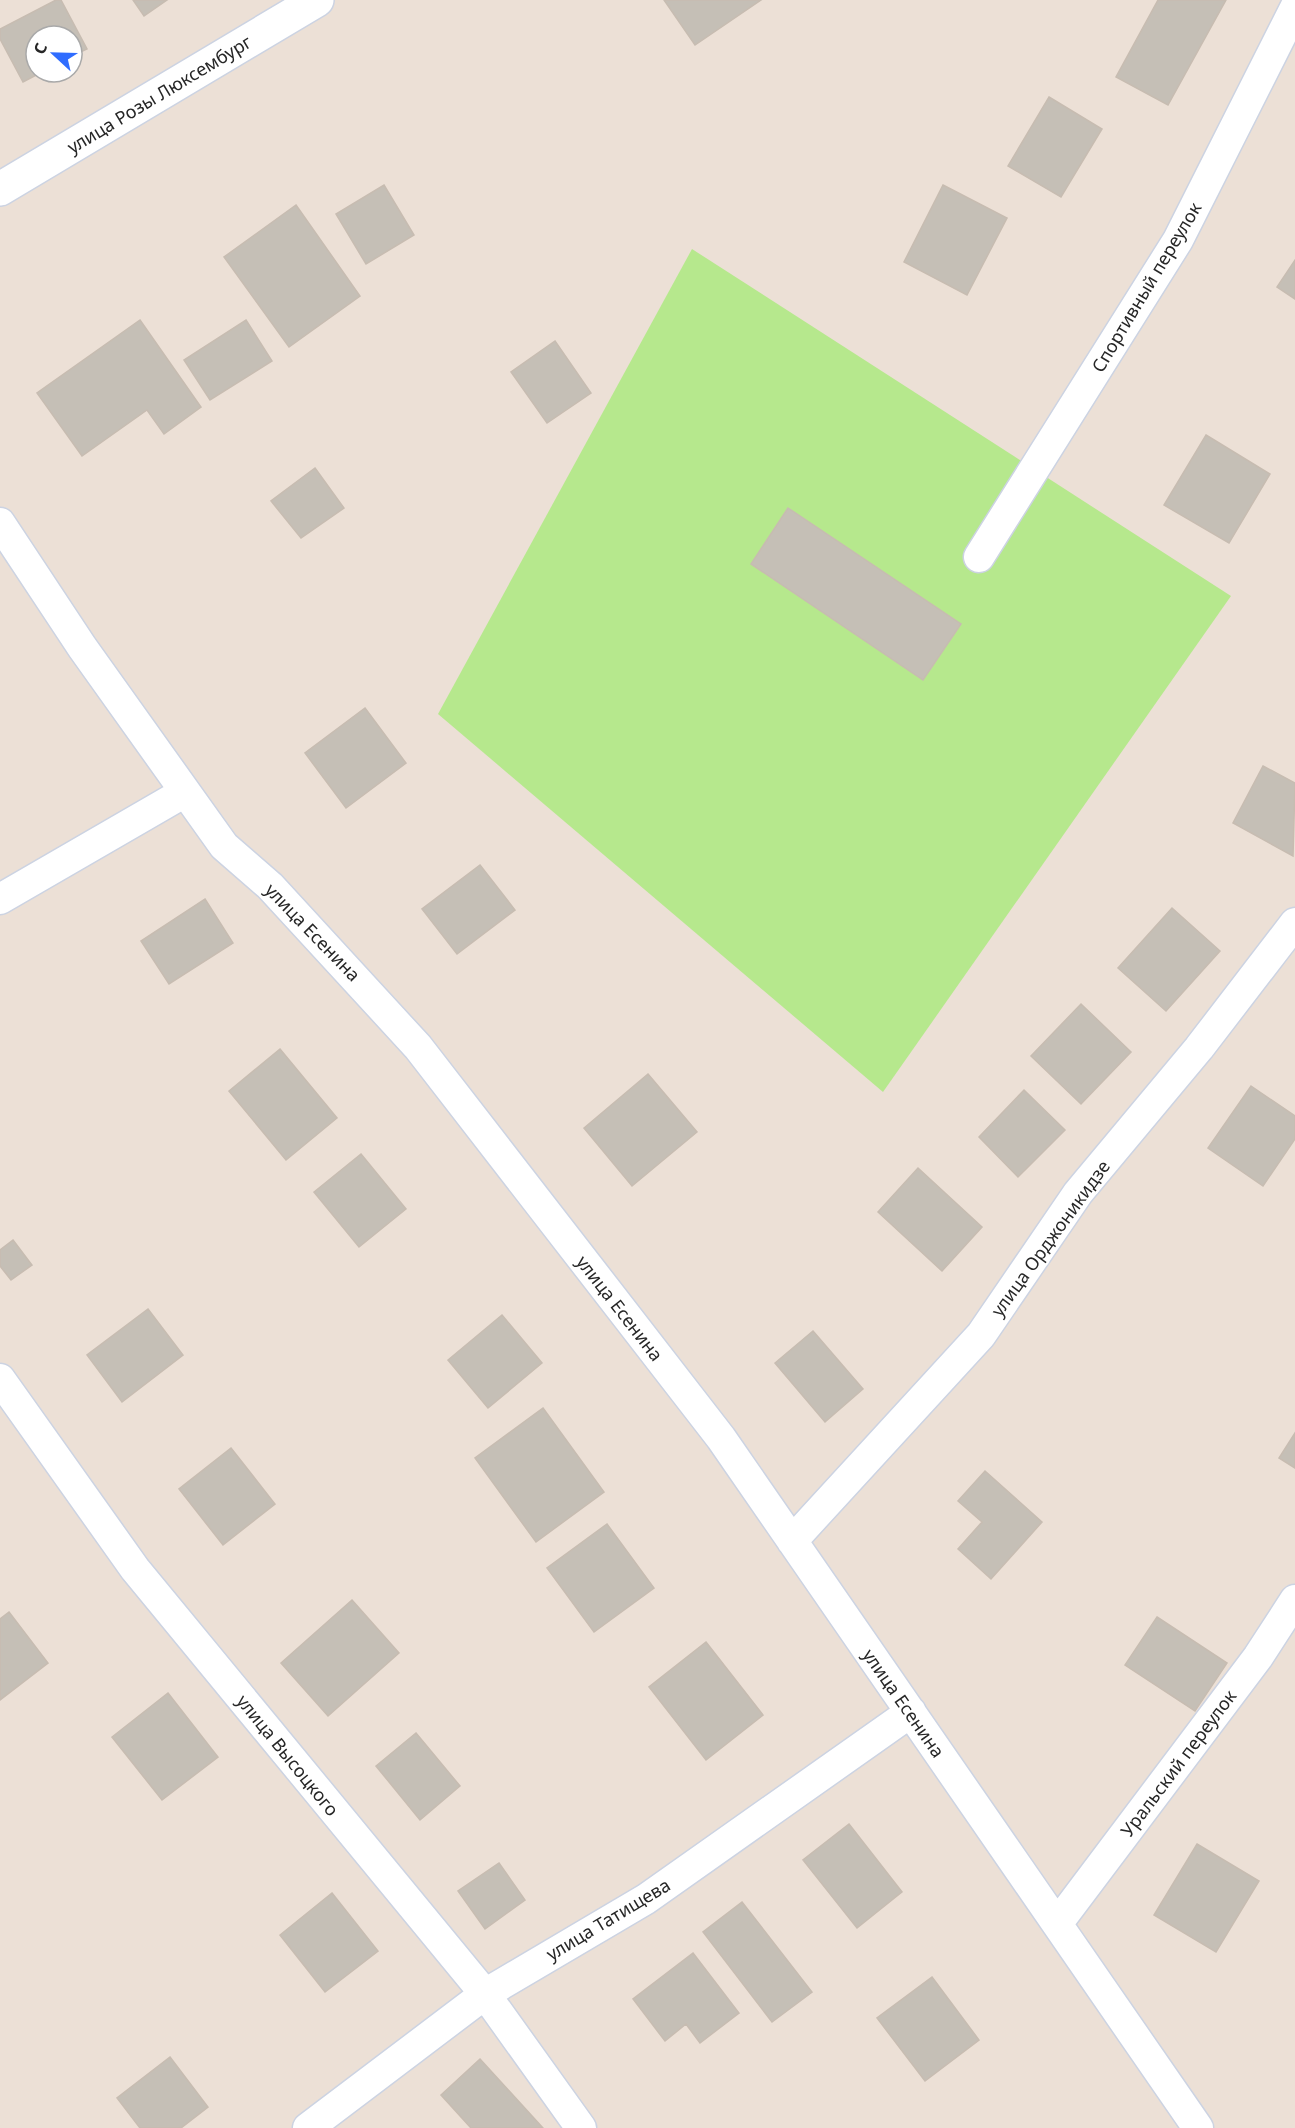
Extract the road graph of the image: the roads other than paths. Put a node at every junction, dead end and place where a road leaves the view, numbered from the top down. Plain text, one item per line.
1 (318, 0) edge
2 (1295, 8) edge
3 (0, 189) edge
4 (0, 523) edge
5 (979, 557) dead end
6 (185, 792) junction
7 (0, 899) edge
8 (1295, 923) edge
9 (0, 1378) edge
10 (792, 1540) junction
11 (1295, 1600) edge
12 (910, 1712) junction
13 (1057, 1924) junction
14 (485, 1994) junction
15 (308, 2128) edge
16 (581, 2128) edge
17 (1198, 2128) edge

1 - 3 street, улица Розы Люксембург
2 - 5 street, Спортивный переулок
4 - 6 street, улица Есенина
6 - 7 street
6 - 10 street, улица Есенина
8 - 10 street, улица Орджоникидзе
9 - 14 street, улица Высоцкого
10 - 12 street, улица Есенина
11 - 13 street, Уральский переулок
12 - 13 street, улица Есенина
12 - 14 street, улица Татищева
13 - 17 street, улица Есенина
14 - 15 street, улица Татищева
14 - 16 street, улица Высоцкого

